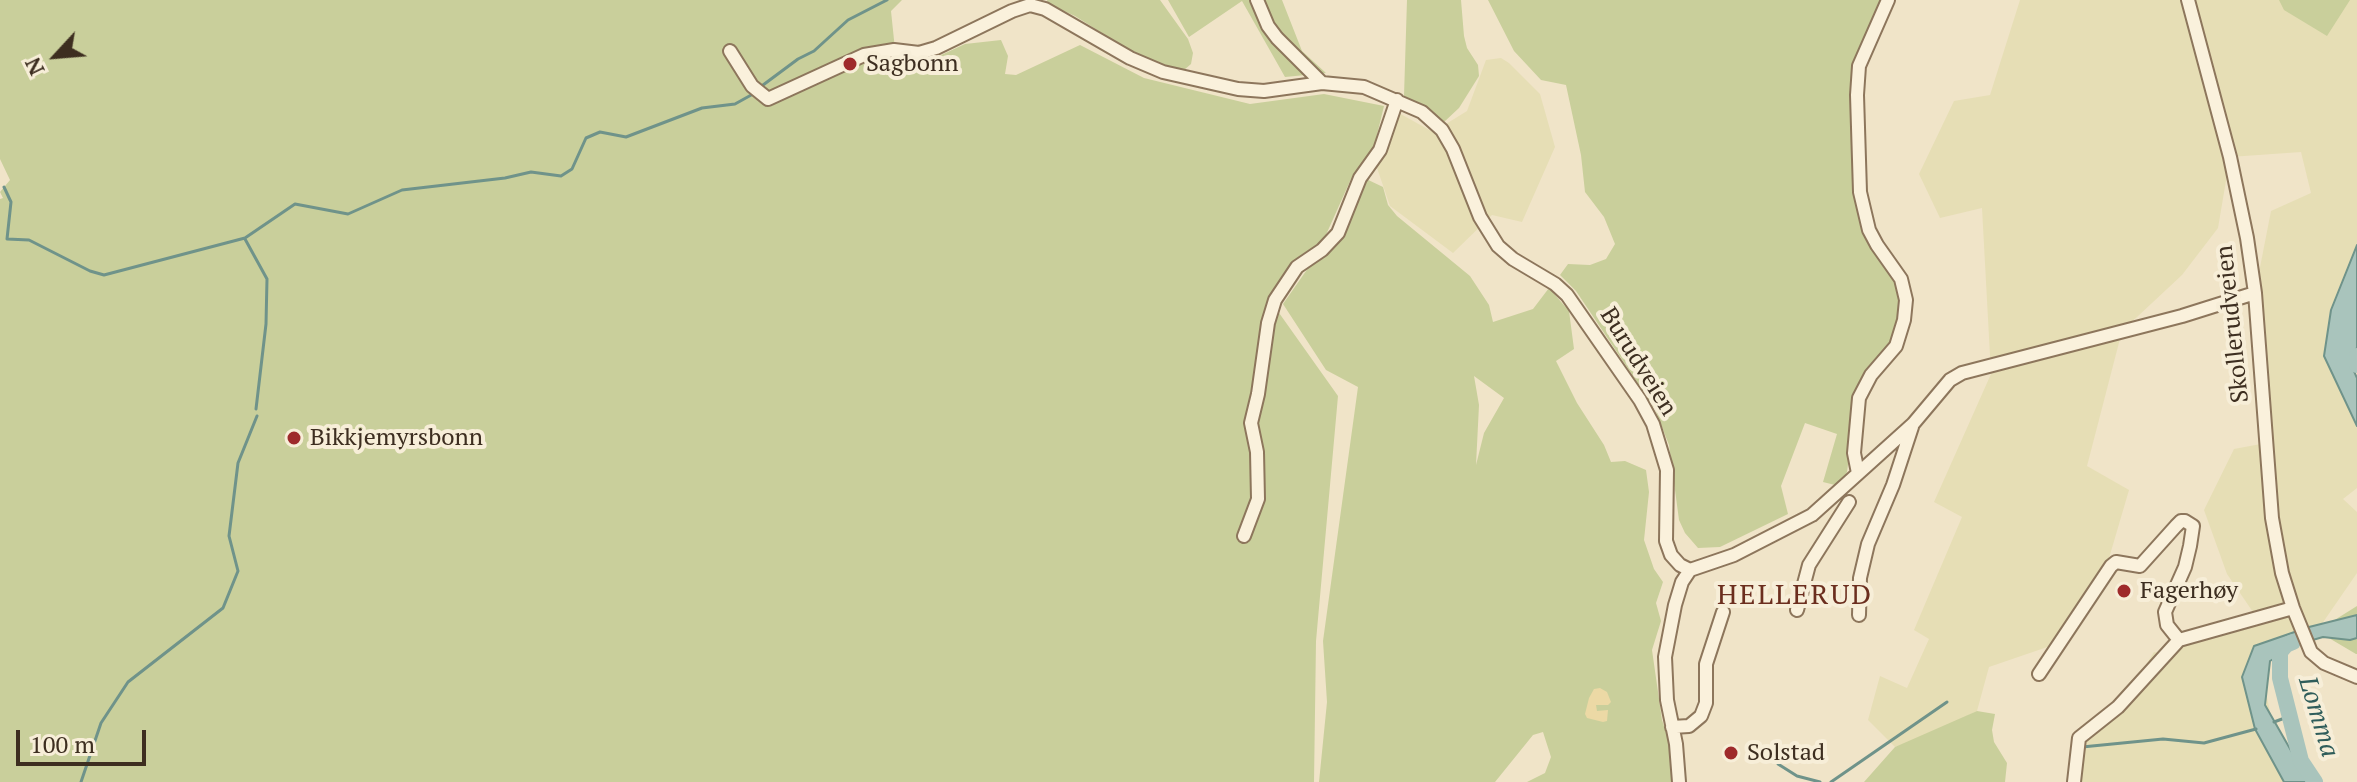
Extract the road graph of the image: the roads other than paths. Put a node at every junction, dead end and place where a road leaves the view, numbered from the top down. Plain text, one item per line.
1 (1257, 0) edge
2 (1888, 0) edge
3 (2188, 0) edge
4 (1029, 3) edge
5 (730, 51) dead end
6 (1322, 83) junction
7 (1397, 100) junction
8 (2255, 293) junction
9 (1913, 424) junction
10 (1858, 473) junction
11 (1849, 502) dead end
12 (1244, 536) dead end
13 (1690, 570) junction
14 (2293, 608) junction
15 (1797, 610) dead end
16 (1723, 612) dead end
17 (1859, 615) dead end
18 (2179, 640) junction
19 (2039, 674) dead end
20 (2354, 676) edge
21 (1672, 727) junction
22 (1679, 782) edge
23 (2074, 782) edge

1 - 6 street
2 - 10 street
3 - 8 street, Skollerudveien
4 - 5 street, Burudveien
4 - 6 street, Burudveien
6 - 7 street, Burudveien
7 - 12 street
7 - 13 street, Burudveien
8 - 9 street
8 - 14 street, Skollerudveien
9 - 10 street
9 - 17 street
10 - 13 street
11 - 15 street
13 - 21 street
14 - 18 street
14 - 20 street, Skollerudveien
16 - 21 street
18 - 19 street
18 - 23 street
21 - 22 street

